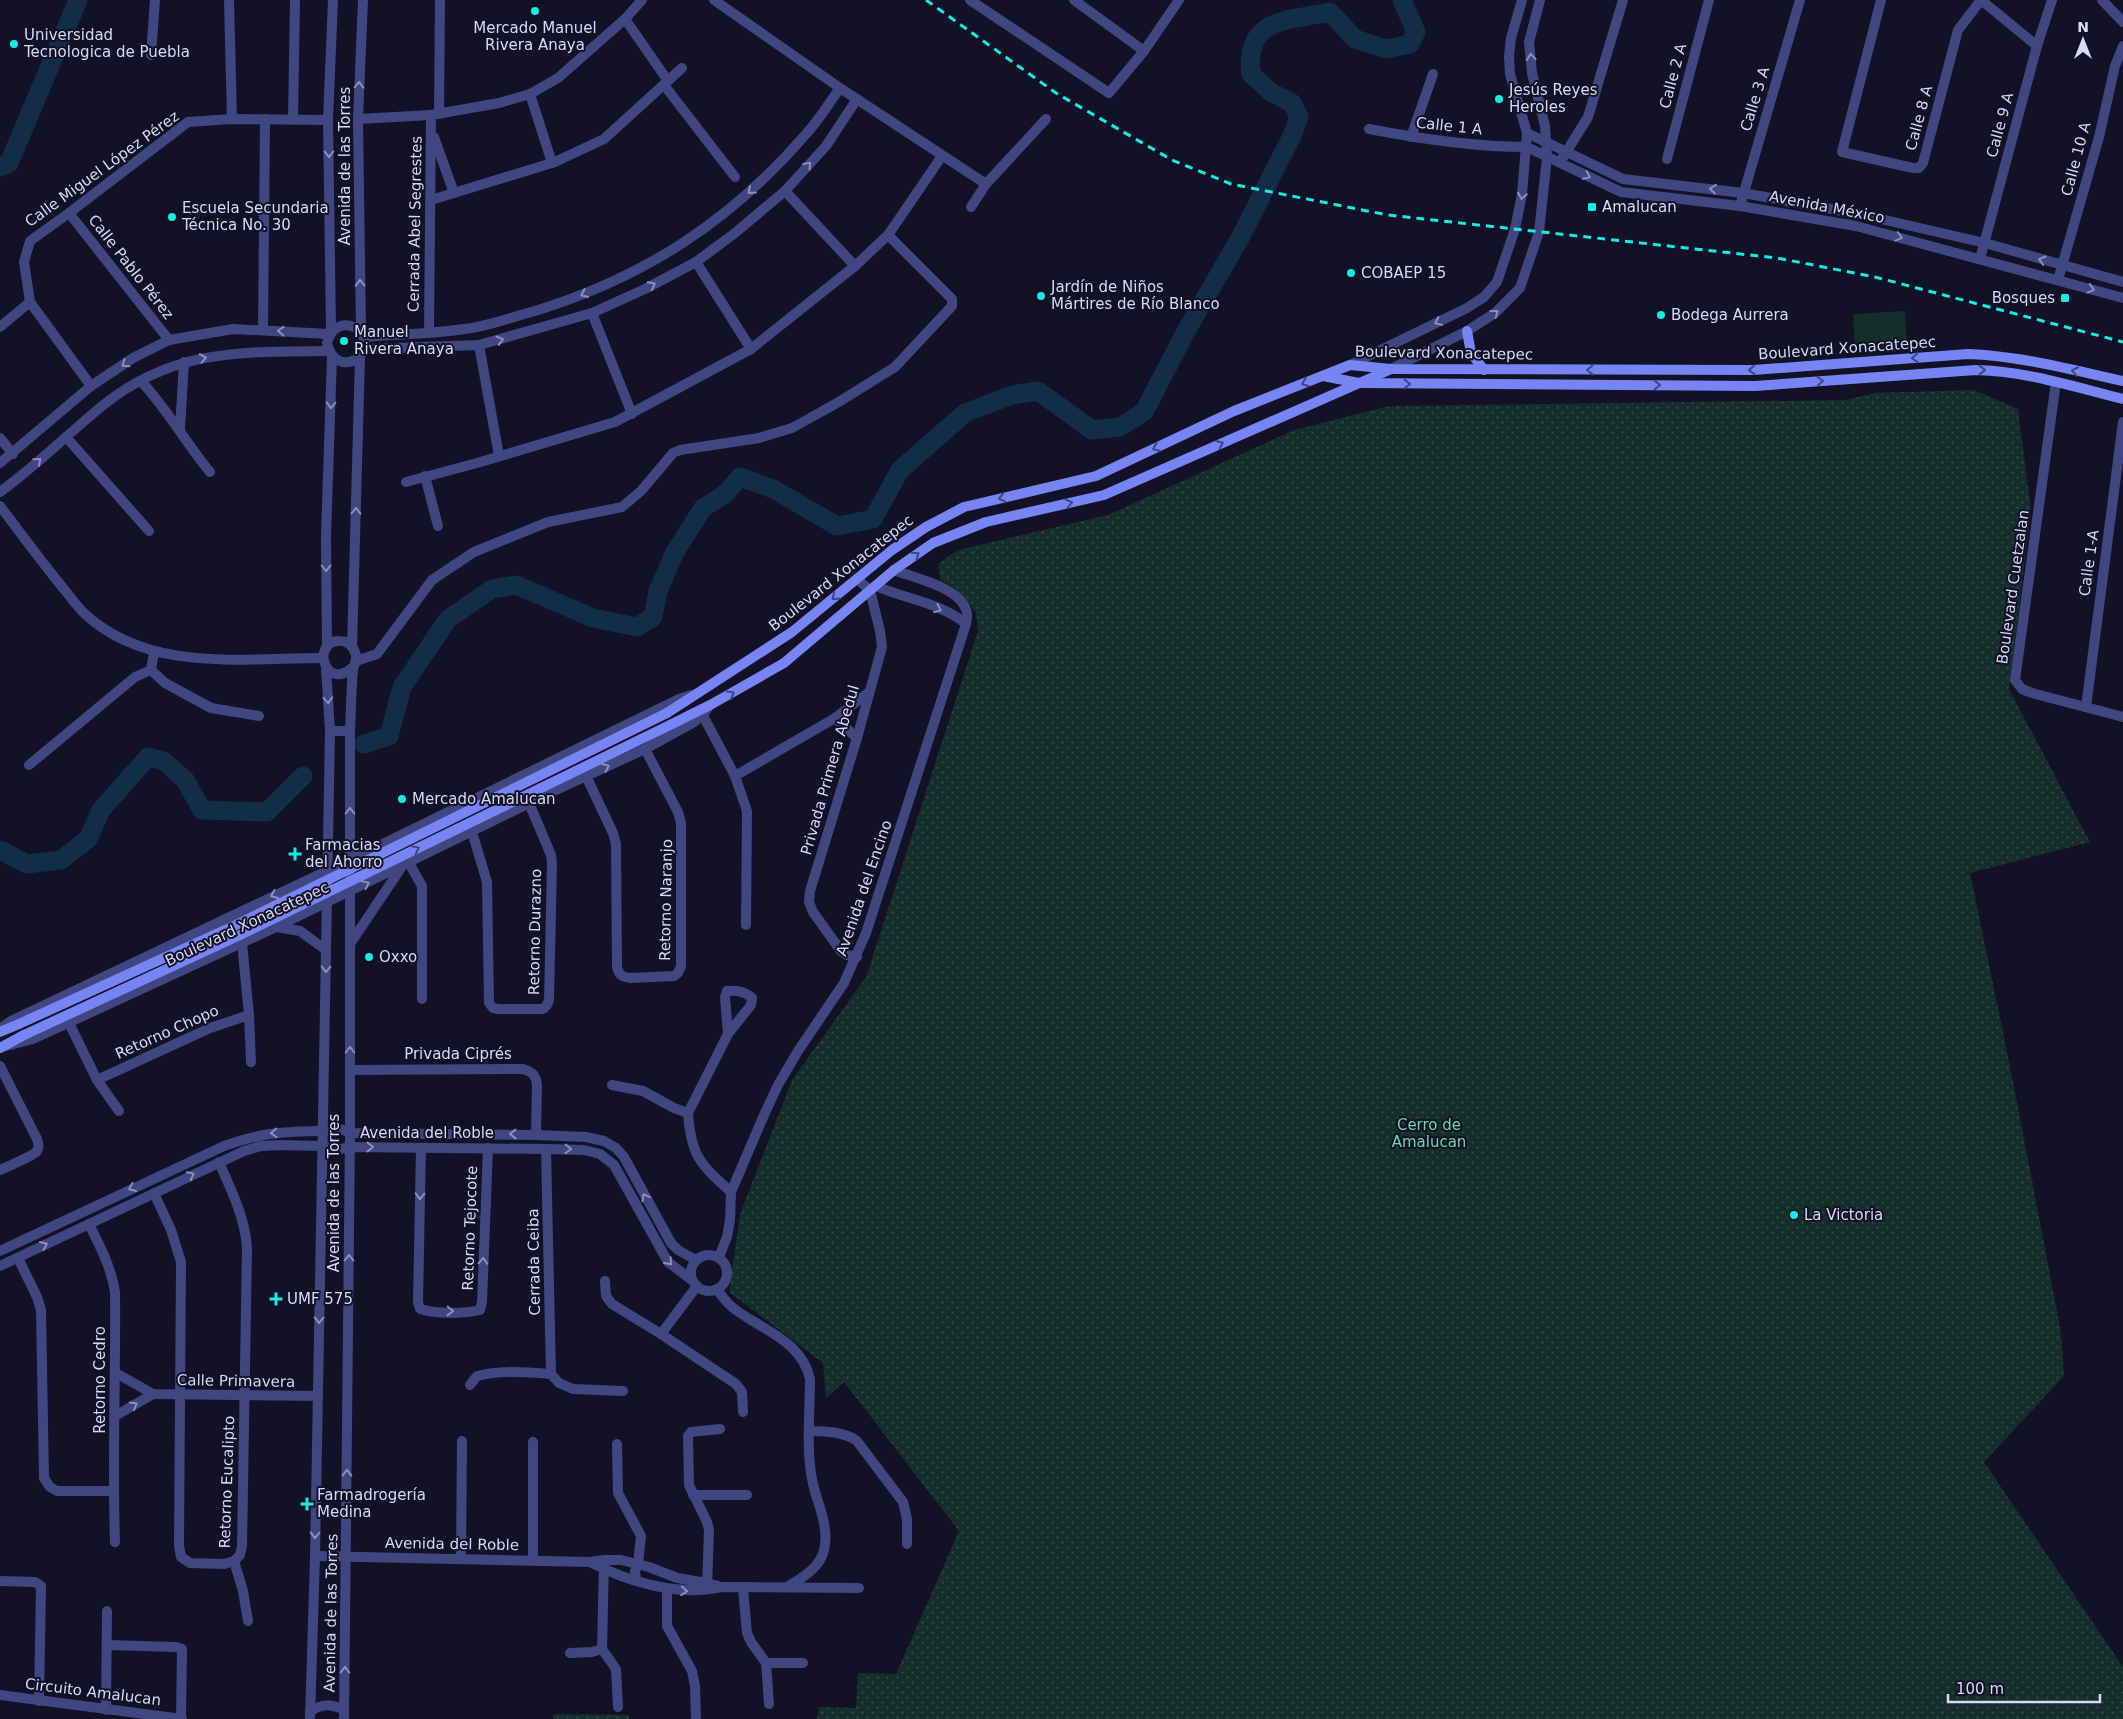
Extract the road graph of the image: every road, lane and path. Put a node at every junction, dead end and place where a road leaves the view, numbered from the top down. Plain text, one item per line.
1 (155, 0) edge
2 (229, 0) edge
3 (295, 0) edge
4 (333, 0) edge
5 (363, 0) edge
6 (440, 0) edge
7 (642, 0) edge
8 (714, 0) edge
9 (970, 0) edge
10 (1074, 0) edge
11 (1178, 0) edge
12 (1522, 0) edge
13 (1540, 0) edge
14 (1623, 0) edge
15 (1708, 0) edge
16 (1800, 0) edge
17 (1881, 0) edge
18 (1981, 0) edge
19 (2052, 0) edge
20 (2102, 0) edge
21 (625, 19) junction
22 (2123, 22) edge
23 (2036, 46) junction
24 (2123, 46) edge
25 (1144, 51) junction
26 (151, 55) dead end
27 (682, 68) dead end
28 (1434, 74) dead end
29 (666, 83) junction
30 (840, 88) junction
31 (530, 94) junction
32 (857, 99) junction
33 (435, 115) junction
34 (232, 119) junction
35 (265, 119) junction
36 (358, 119) junction
37 (1046, 119) dead end
38 (293, 120) junction
39 (328, 120) junction
40 (431, 128) junction
41 (1369, 128) dead end
42 (1527, 133) junction
43 (1411, 138) junction
44 (1547, 142) junction
45 (1527, 147) junction
46 (1566, 150) junction
47 (942, 156) junction
48 (1547, 157) junction
49 (1667, 159) dead end
50 (1560, 162) junction
51 (552, 163) junction
52 (735, 176) dead end
53 (986, 184) junction
54 (785, 190) junction
55 (1743, 192) junction
56 (454, 193) junction
57 (431, 200) junction
58 (1740, 206) junction
59 (971, 207) dead end
60 (70, 213) junction
61 (888, 235) junction
62 (1985, 243) junction
63 (1980, 259) junction
64 (696, 262) junction
65 (855, 266) junction
66 (2062, 266) junction
67 (2058, 280) junction
68 (2123, 282) edge
69 (2123, 298) edge
70 (30, 302) junction
71 (592, 313) junction
72 (2, 322) edge
73 (263, 330) junction
74 (1467, 331) junction
75 (429, 332) junction
76 (330, 333) junction
77 (363, 334) junction
78 (169, 340) junction
79 (479, 346) junction
80 (751, 349) junction
81 (362, 353) junction
82 (330, 354) junction
83 (184, 362) junction
84 (1350, 365) junction
85 (1391, 369) junction
86 (1484, 370) junction
87 (1323, 376) junction
88 (141, 381) junction
89 (2123, 381) edge
90 (2056, 382) junction
91 (1358, 383) junction
92 (91, 386) junction
93 (2123, 398) edge
94 (632, 414) junction
95 (2123, 422) edge
96 (180, 429) junction
97 (66, 436) junction
98 (0, 438) edge
99 (13, 454) junction
100 (499, 456) junction
101 (0, 464) edge
102 (210, 472) dead end
103 (425, 476) junction
104 (406, 482) dead end
105 (0, 492) edge
106 (0, 506) edge
107 (438, 526) dead end
108 (149, 531) dead end
109 (894, 570) junction
110 (857, 579) junction
111 (873, 588) junction
112 (966, 624) junction
113 (327, 646) junction
114 (352, 647) junction
115 (154, 652) junction
116 (324, 663) junction
117 (355, 664) junction
118 (152, 670) junction
119 (868, 693) junction
120 (697, 694) junction
121 (2086, 707) junction
122 (704, 710) junction
123 (259, 716) dead end
124 (2123, 717) edge
125 (835, 718) junction
126 (330, 731) junction
127 (350, 731) junction
128 (858, 738) junction
129 (645, 750) junction
130 (29, 765) dead end
131 (544, 765) junction
132 (586, 776) junction
133 (734, 776) junction
134 (556, 790) junction
135 (529, 803) junction
136 (472, 832) junction
137 (377, 846) junction
138 (350, 860) junction
139 (406, 865) junction
140 (328, 870) junction
141 (391, 872) junction
142 (292, 886) junction
143 (349, 892) junction
144 (326, 903) junction
145 (303, 914) junction
146 (746, 925) dead end
147 (276, 928) junction
148 (242, 943) junction
149 (350, 944) junction
150 (326, 950) junction
151 (856, 957) junction
152 (422, 999) dead end
153 (249, 1014) junction
154 (69, 1023) junction
155 (0, 1030) edge
156 (728, 1034) junction
157 (1, 1048) edge
158 (251, 1062) dead end
159 (0, 1066) edge
160 (350, 1070) junction
161 (98, 1080) junction
162 (612, 1084) dead end
163 (119, 1111) dead end
164 (688, 1113) junction
165 (323, 1131) junction
166 (350, 1133) junction
167 (536, 1135) junction
168 (322, 1146) junction
169 (350, 1147) junction
170 (421, 1148) junction
171 (488, 1148) junction
172 (546, 1148) junction
173 (218, 1162) junction
174 (0, 1170) edge
175 (731, 1192) junction
176 (154, 1193) junction
177 (89, 1224) junction
178 (0, 1251) edge
179 (719, 1257) junction
180 (18, 1258) junction
181 (696, 1260) junction
182 (0, 1266) edge
183 (605, 1281) dead end
184 (695, 1283) junction
185 (717, 1289) junction
186 (661, 1334) junction
187 (116, 1373) junction
188 (551, 1374) junction
189 (470, 1385) dead end
190 (623, 1391) dead end
191 (153, 1394) junction
192 (181, 1396) junction
193 (246, 1396) junction
194 (318, 1396) junction
195 (743, 1412) dead end
196 (115, 1416) junction
197 (720, 1429) dead end
198 (810, 1431) junction
199 (462, 1441) dead end
200 (533, 1442) dead end
201 (617, 1444) dead end
202 (113, 1491) junction
203 (693, 1495) junction
204 (747, 1495) dead end
205 (115, 1542) dead end
206 (907, 1544) dead end
207 (315, 1556) junction
208 (346, 1557) junction
209 (461, 1559) junction
210 (533, 1560) junction
211 (234, 1562) junction
212 (604, 1565) junction
213 (644, 1565) junction
214 (0, 1581) edge
215 (640, 1581) junction
216 (707, 1587) junction
217 (787, 1587) junction
218 (743, 1588) junction
219 (859, 1588) dead end
220 (667, 1589) junction
221 (107, 1611) dead end
222 (248, 1621) dead end
223 (107, 1645) junction
224 (602, 1649) junction
225 (570, 1653) dead end
226 (766, 1663) junction
227 (803, 1663) dead end
228 (0, 1696) edge
229 (39, 1701) junction
230 (769, 1704) dead end
231 (618, 1708) dead end
232 (106, 1710) junction
233 (344, 1714) edge
234 (310, 1716) edge
235 (696, 1717) dead end
236 (181, 1719) edge

1 - 26 street
2 - 34 street
3 - 38 street
4 - 39 street, Avenida de las Torres
36 -> 5 street, Avenida de las Torres
6 - 33 street, Cerrada Abel Segrestes
7 - 21 street
8 - 30 street
9 - 25 street
10 - 25 street
11 - 25 street
12 - 42 street
44 -> 13 street
14 - 46 street
15 - 49 street, Calle 2 A
16 - 55 street, Calle 3 A
17 - 18 street, Calle 8 A
18 - 23 street
19 - 23 street, Calle 9 A
20 - 22 street
21 - 29 street
21 - 31 street
23 - 62 street, Calle 9 A
24 - 66 street, Calle 10 A
27 - 29 street
28 - 43 street
29 - 51 street
29 - 52 street
30 - 32 street
30 -> 75 street
31 - 33 street
31 - 51 street
32 - 47 street
54 -> 32 street
33 - 36 street
33 - 40 street, Cerrada Abel Segrestes
34 - 35 street, Calle Miguel López Pérez
34 - 60 street, Calle Miguel López Pérez
35 - 38 street, Calle Miguel López Pérez
35 - 73 street
77 -> 36 street, Avenida de las Torres
37 - 53 street
38 - 39 street, Calle Miguel López Pérez
39 -> 76 street, Avenida de las Torres
40 - 56 street
40 - 57 street, Cerrada Abel Segrestes
41 - 43 street, Calle 1 A
42 - 44 street, Avenida México
42 - 45 street
43 - 45 street, Calle 1 A
44 - 46 street, Avenida México
44 - 48 street
45 - 48 street, Avenida México
45 -> 84 street
46 - 50 street
55 -> 46 street, Avenida México
47 - 53 street
47 - 61 street
48 - 50 street, Avenida México
74 -> 48 street
50 -> 58 street, Avenida México
51 - 56 street
53 - 59 street
54 - 64 street
54 - 65 street
55 - 58 street, Calle 3 A
55 - 62 street, Avenida México
56 - 57 street
57 - 75 street, Cerrada Abel Segrestes
58 -> 63 street, Avenida México
60 - 70 street, Calle Miguel López Pérez
60 - 78 street, Calle Pablo Pérez
61 - 65 street
61 - 117 street
62 - 63 street, Calle 9 A
66 -> 62 street, Avenida México
63 - 67 street, Avenida México
71 -> 64 street
64 - 80 street
65 - 80 street
66 - 67 street, Calle 10 A
66 - 68 street, Avenida México
67 -> 69 street, Avenida México
70 - 72 street
70 - 92 street, Calle Miguel López Pérez
79 -> 71 street
71 - 94 street
76 -> 73 street
73 - 78 street
74 - 85 street
74 - 86 main road
75 - 77 street
76 - 77 street
76 - 82 street
77 - 81 street
78 -> 92 street
79 - 81 street
79 - 100 street
80 - 94 street
81 - 82 street
114 -> 81 street
83 -> 82 street
82 -> 113 street
83 - 88 street
83 - 96 street
84 - 85 main road, Boulevard Xonacatepec
84 - 87 main road, Boulevard Xonacatepec
85 - 86 main road, Boulevard Xonacatepec
85 - 91 main road
89 -> 86 main road, Boulevard Xonacatepec
87 - 91 main road
87 -> 110 main road, Boulevard Xonacatepec
88 - 96 street
88 - 97 street
91 -> 90 main road, Boulevard Xonacatepec
90 - 93 main road, Boulevard Xonacatepec
90 - 121 street, Boulevard Cuetzalan
109 -> 91 main road, Boulevard Xonacatepec
92 - 99 street
94 - 100 street
95 - 121 street, Calle 1-A
96 - 102 street
105 -> 97 street
97 - 108 street
98 - 99 street
99 - 101 street
100 - 103 street
103 - 104 street
103 - 107 street
106 - 115 street
109 - 111 main road, Boulevard Xonacatepec
109 - 112 street
110 - 111 street
110 -> 120 main road, Boulevard Xonacatepec
111 -> 112 street
111 - 119 street, Privada Primera Abedul
122 -> 111 main road, Boulevard Xonacatepec
112 - 151 street, Avenida del Encino
113 - 114 street
113 - 116 street
114 - 117 street
115 - 116 street
115 - 118 street
116 - 117 street
116 -> 126 street, Avenida de las Torres
117 - 127 street, Avenida de las Torres
118 - 123 street
118 - 130 street
119 - 125 street
119 - 128 street, Privada Primera Abedul
120 - 131 street, Boulevard Xonacatepec
120 - 155 main road, Boulevard Xonacatepec, bridge
121 - 124 street, Boulevard Cuetzalan
122 - 129 street, Boulevard Xonacatepec
122 - 133 street
157 -> 122 main road, Boulevard Xonacatepec, bridge
125 - 128 street
125 - 133 street
126 - 127 street
126 - 140 street, Avenida de las Torres
138 -> 127 street, Avenida de las Torres
128 - 151 street, Privada Primera Abedul
132 -> 129 street, Boulevard Xonacatepec
129 - 132 street, Retorno Naranjo
131 - 134 street
131 - 137 street, Boulevard Xonacatepec
132 - 134 street, Boulevard Xonacatepec
133 - 146 street
134 - 135 street, Boulevard Xonacatepec
135 - 136 street, Boulevard Xonacatepec
135 - 136 street, Retorno Durazno
136 - 139 street, Boulevard Xonacatepec
137 - 138 street, Boulevard Xonacatepec
137 - 141 street
138 - 140 street, Boulevard Xonacatepec
138 - 143 street, Avenida de las Torres
139 - 141 street, Boulevard Xonacatepec
139 - 149 street
139 - 152 street
140 - 142 street, Boulevard Xonacatepec
140 - 144 street, Avenida de las Torres
143 -> 141 street, Boulevard Xonacatepec
142 - 145 street
142 -> 155 street, Boulevard Xonacatepec
143 - 144 street, Boulevard Xonacatepec
143 - 149 street, Avenida de las Torres
144 - 145 street, Boulevard Xonacatepec
144 - 150 street, Avenida de las Torres
145 - 147 street, Boulevard Xonacatepec
147 - 148 street, Boulevard Xonacatepec
147 - 150 street
148 - 153 street
148 - 154 street, Boulevard Xonacatepec
160 -> 149 street, Avenida de las Torres
150 -> 165 street, Avenida de las Torres
151 - 175 street, Avenida del Encino
153 - 158 street
153 - 161 street, Retorno Chopo
154 - 157 street, Boulevard Xonacatepec
154 - 161 street
156 - 156 street
156 - 164 street
159 - 174 street
160 - 166 street, Avenida de las Torres
160 - 167 street, Privada Ciprés
161 - 163 street
162 - 164 street
164 - 175 street
165 - 166 street, Avenida del Roble
165 - 168 street, Avenida de las Torres
165 -> 178 street, Avenida del Roble
167 -> 166 street, Avenida del Roble
166 - 169 street, Avenida de las Torres
181 -> 167 street, Avenida del Roble
168 - 169 street, Avenida del Roble
168 - 173 street, Avenida del Roble
168 -> 194 street, Avenida de las Torres
169 -> 170 street, Avenida del Roble
208 -> 169 street, Avenida de las Torres
170 - 171 street, Avenida del Roble
170 -> 171 street, Retorno Tejocote
171 - 172 street, Avenida del Roble
172 -> 184 street, Avenida del Roble
172 - 188 street, Cerrada Ceiba
176 -> 173 street, Avenida del Roble
173 - 193 street, Retorno Eucalipto
175 - 179 street, Avenida del Encino
176 - 177 street, Avenida del Roble
176 - 192 street, Retorno Eucalipto
180 -> 177 street, Avenida del Roble
177 - 187 street, Retorno Cedro
179 - 181 street
179 - 185 street
180 - 182 street, Avenida del Roble
180 - 202 street
181 - 184 street
183 - 186 street
184 - 185 street
184 - 186 street
185 - 198 street
186 - 195 street
187 - 191 street, Calle Primavera
187 - 196 street, Retorno Cedro
188 - 189 street
188 - 190 street
191 - 192 street, Calle Primavera
196 -> 191 street
192 - 193 street, Calle Primavera
192 - 211 street, Retorno Eucalipto
193 - 194 street, Calle Primavera
193 - 211 street, Retorno Eucalipto
194 -> 207 street, Avenida de las Torres
196 - 202 street, Retorno Cedro
197 - 203 street
198 - 206 street
198 - 217 street
199 - 209 street
200 - 210 street
201 - 213 street
202 - 205 street, Retorno Cedro
203 - 204 street
203 - 216 street
207 - 208 street, Avenida del Roble
207 - 234 street, Avenida de las Torres
208 - 209 street, Avenida del Roble
233 -> 208 street, Avenida de las Torres
209 - 210 street, Avenida del Roble
210 - 212 street, Avenida del Roble
211 - 222 street
212 - 213 street, Avenida del Roble
212 - 215 street, Avenida del Roble
212 - 224 street
213 - 215 street
213 - 216 street, Avenida del Roble
214 - 229 street
215 - 220 street, Avenida del Roble
216 - 218 street, Avenida del Roble
220 -> 216 street, Avenida del Roble
217 - 218 street, Avenida del Roble
217 - 219 street, Avenida del Roble
218 - 226 street
220 - 235 street
221 - 223 street
223 - 232 street
223 - 236 street
224 - 225 street
224 - 231 street
226 - 227 street
226 - 230 street
228 - 229 street, Circuito Amalucan
229 - 232 street, Circuito Amalucan
232 - 236 street, Circuito Amalucan
233 - 234 street

